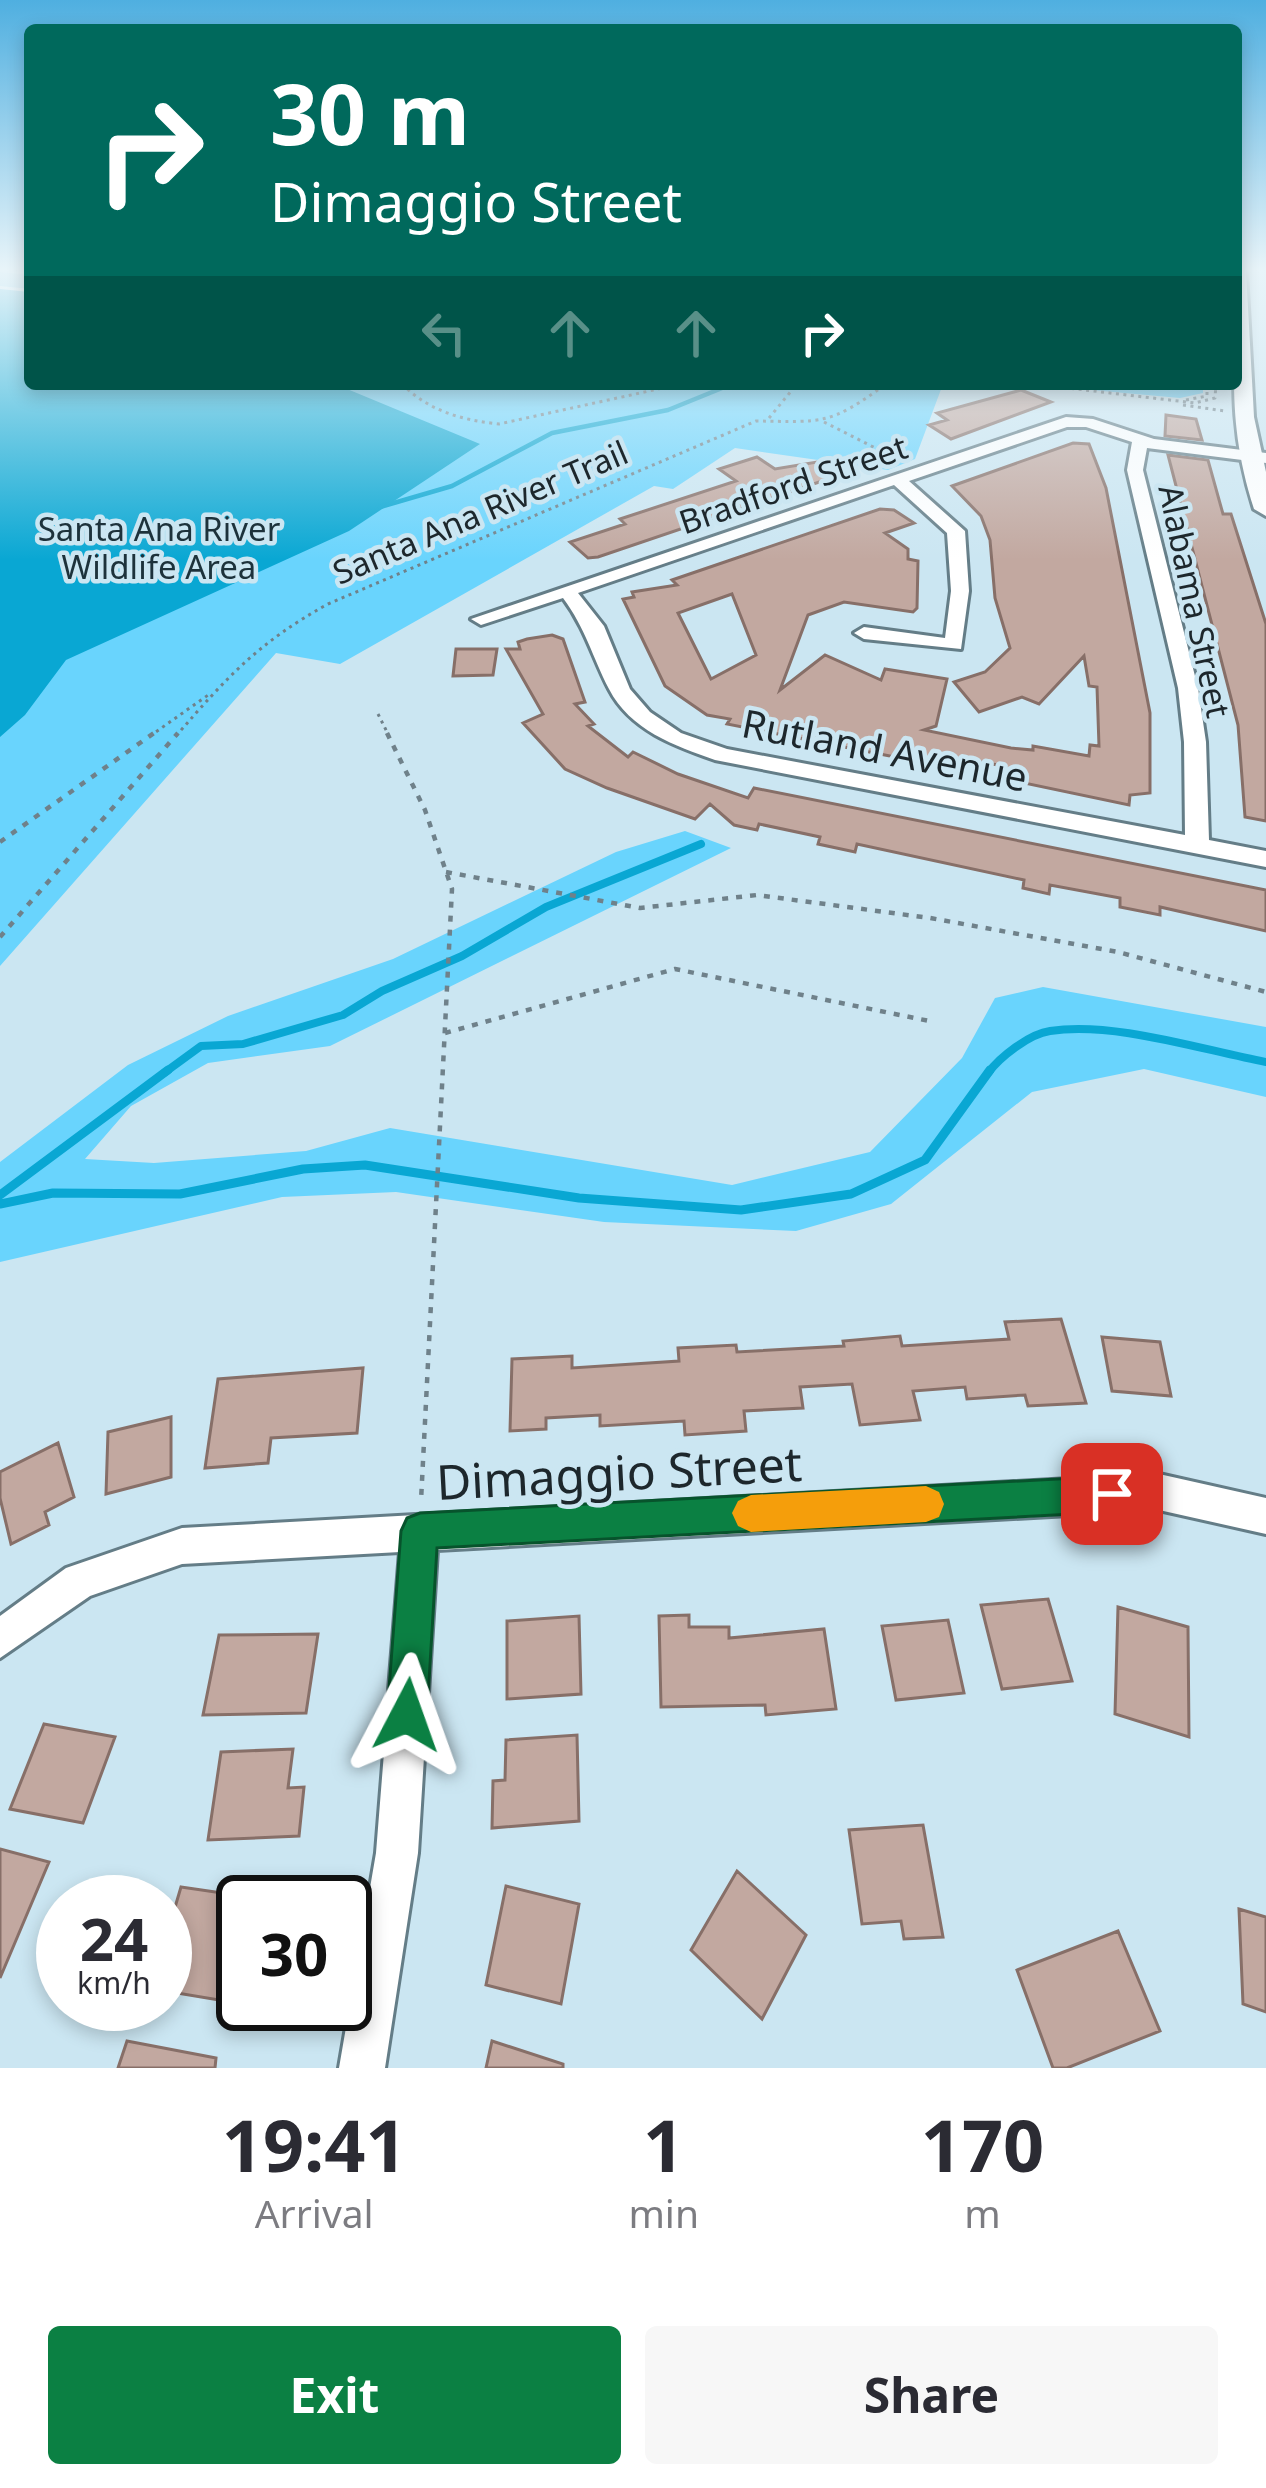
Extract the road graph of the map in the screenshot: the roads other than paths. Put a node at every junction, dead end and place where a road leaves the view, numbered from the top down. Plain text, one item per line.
1 (1242, 390) edge
2 (1140, 442) junction
3 (1258, 457) edge
4 (898, 480) junction
5 (1266, 508) edge
6 (568, 592) junction
7 (481, 619) dead end
8 (864, 634) dead end
9 (1196, 847) junction
10 (1266, 859) edge
11 (1266, 1516) edge
12 (420, 1531) junction
13 (0, 1640) edge
14 (362, 2068) edge

1 - 3 main road
2 - 3 street, Bradford Street
2 - 4 street, Bradford Street
2 - 9 street, Alabama Street
3 - 5 main road
4 - 6 street, Bradford Street
4 - 8 street
6 - 7 street, Bradford Street
6 - 9 street, Rutland Avenue
9 - 10 street, Rutland Avenue
11 - 12 street, Dimaggio Street
12 - 13 street, Dimaggio Street
12 - 14 street

